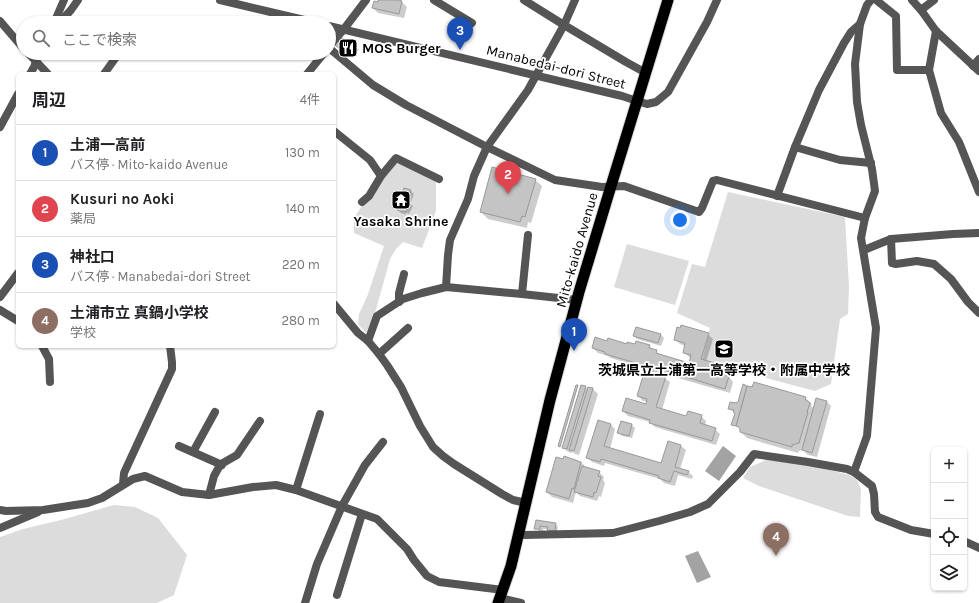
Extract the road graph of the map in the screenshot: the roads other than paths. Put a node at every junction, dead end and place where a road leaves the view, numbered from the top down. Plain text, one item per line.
1 (64, 0) edge
2 (78, 0) edge
3 (220, 0) edge
4 (366, 0) edge
5 (434, 0) edge
6 (524, 0) edge
7 (575, 0) edge
8 (668, 0) edge
9 (717, 0) edge
10 (870, 0) edge
11 (876, 0) edge
12 (912, 0) edge
13 (934, 0) edge
14 (921, 10) junction
15 (57, 16) edge
16 (66, 16) edge
17 (287, 16) edge
18 (0, 21) edge
19 (472, 23) dead end
20 (860, 24) junction
21 (564, 26) junction
22 (336, 27) edge
23 (344, 29) junction
24 (936, 31) junction
25 (336, 39) edge
26 (16, 40) edge
27 (336, 53) edge
28 (979, 59) edge
29 (114, 60) edge
30 (318, 60) edge
31 (35, 61) joint
32 (976, 68) edge
33 (929, 70) junction
34 (31, 72) edge
35 (46, 72) edge
36 (105, 72) edge
37 (309, 72) edge
38 (646, 73) junction
39 (536, 75) junction
40 (16, 98) edge
41 (637, 101) junction
42 (0, 127) edge
43 (336, 133) edge
44 (487, 147) junction
45 (795, 147) junction
46 (871, 163) junction
47 (381, 176) junction
48 (439, 179) dead end
49 (611, 186) junction
50 (979, 192) edge
51 (777, 196) junction
52 (362, 202) dead end
53 (865, 218) junction
54 (979, 233) edge
55 (528, 235) dead end
56 (891, 239) junction
57 (864, 250) junction
58 (404, 274) dead end
59 (16, 276) edge
60 (446, 286) junction
61 (522, 294) junction
62 (0, 297) edge
63 (577, 300) junction
64 (399, 302) junction
65 (336, 306) edge
66 (0, 310) edge
67 (979, 313) edge
68 (16, 321) edge
69 (408, 328) dead end
70 (368, 341) junction
71 (43, 348) edge
72 (170, 348) edge
73 (379, 354) junction
74 (50, 382) dead end
75 (215, 412) dead end
76 (320, 414) dead end
77 (260, 421) dead end
78 (383, 442) dead end
79 (179, 446) dead end
80 (193, 452) junction
81 (222, 465) junction
82 (854, 472) junction
83 (123, 484) junction
84 (296, 490) junction
85 (209, 495) junction
86 (526, 503) junction
87 (342, 506) junction
88 (0, 510) edge
89 (42, 510) junction
90 (362, 514) junction
91 (0, 528) edge
92 (931, 533) edge
93 (518, 534) junction
94 (967, 542) edge
95 (979, 548) edge
96 (337, 595) dead end
97 (500, 597) edge
98 (305, 603) edge
99 (521, 603) edge

1 - 15 street
2 - 16 street
3 - 17 street
4 - 23 street
5 - 19 street
6 - 21 street
7 - 21 street
8 - 38 highway, Mito-kaido Avenue
9 - 41 street, Manabedai-dori Street
10 - 20 street
11 - 33 street
12 - 14 street
13 - 14 street
14 - 24 street
18 - 26 street
20 - 45 street
20 - 46 street
21 - 38 street
21 - 39 street
22 - 23 street, Manabedai-dori Street
23 - 25 street
23 - 39 street, Manabedai-dori Street
24 - 32 street
24 - 33 street
27 - 44 street
28 - 32 street
29 - 36 street
30 - 37 street
31 - 34 street
31 - 35 street
33 - 50 street
38 - 41 highway, Mito-kaido Avenue
39 - 41 street, Manabedai-dori Street
39 - 44 street
40 - 42 street
41 - 49 highway, Mito-kaido Avenue
43 - 47 street
44 - 49 street
44 - 60 street
45 - 46 street
45 - 51 street
46 - 53 street
47 - 48 street
47 - 52 street
49 - 51 street
49 - 63 highway, Mito-kaido Avenue
51 - 53 street
53 - 57 street
54 - 56 street
55 - 61 street
56 - 57 street
56 - 67 street
57 - 82 street
58 - 64 street
59 - 62 street
60 - 61 street
60 - 64 street
61 - 63 street
63 - 86 highway, Mito-kaido Avenue
64 - 70 street
65 - 70 street
66 - 68 street
69 - 73 street
70 - 73 street
71 - 74 street
72 - 83 street
73 - 86 street
75 - 80 street
76 - 84 street
77 - 81 street
78 - 87 street
79 - 80 street
80 - 81 street
81 - 85 street
82 - 92 street
82 - 93 street
83 - 85 street
83 - 89 street
84 - 85 street
84 - 87 street
86 - 93 highway, Mito-kaido Avenue
87 - 90 street
87 - 98 street
88 - 89 street
89 - 91 street
90 - 96 street
90 - 97 street
93 - 97 highway, Mito-kaido Avenue
94 - 95 street
97 - 99 street

